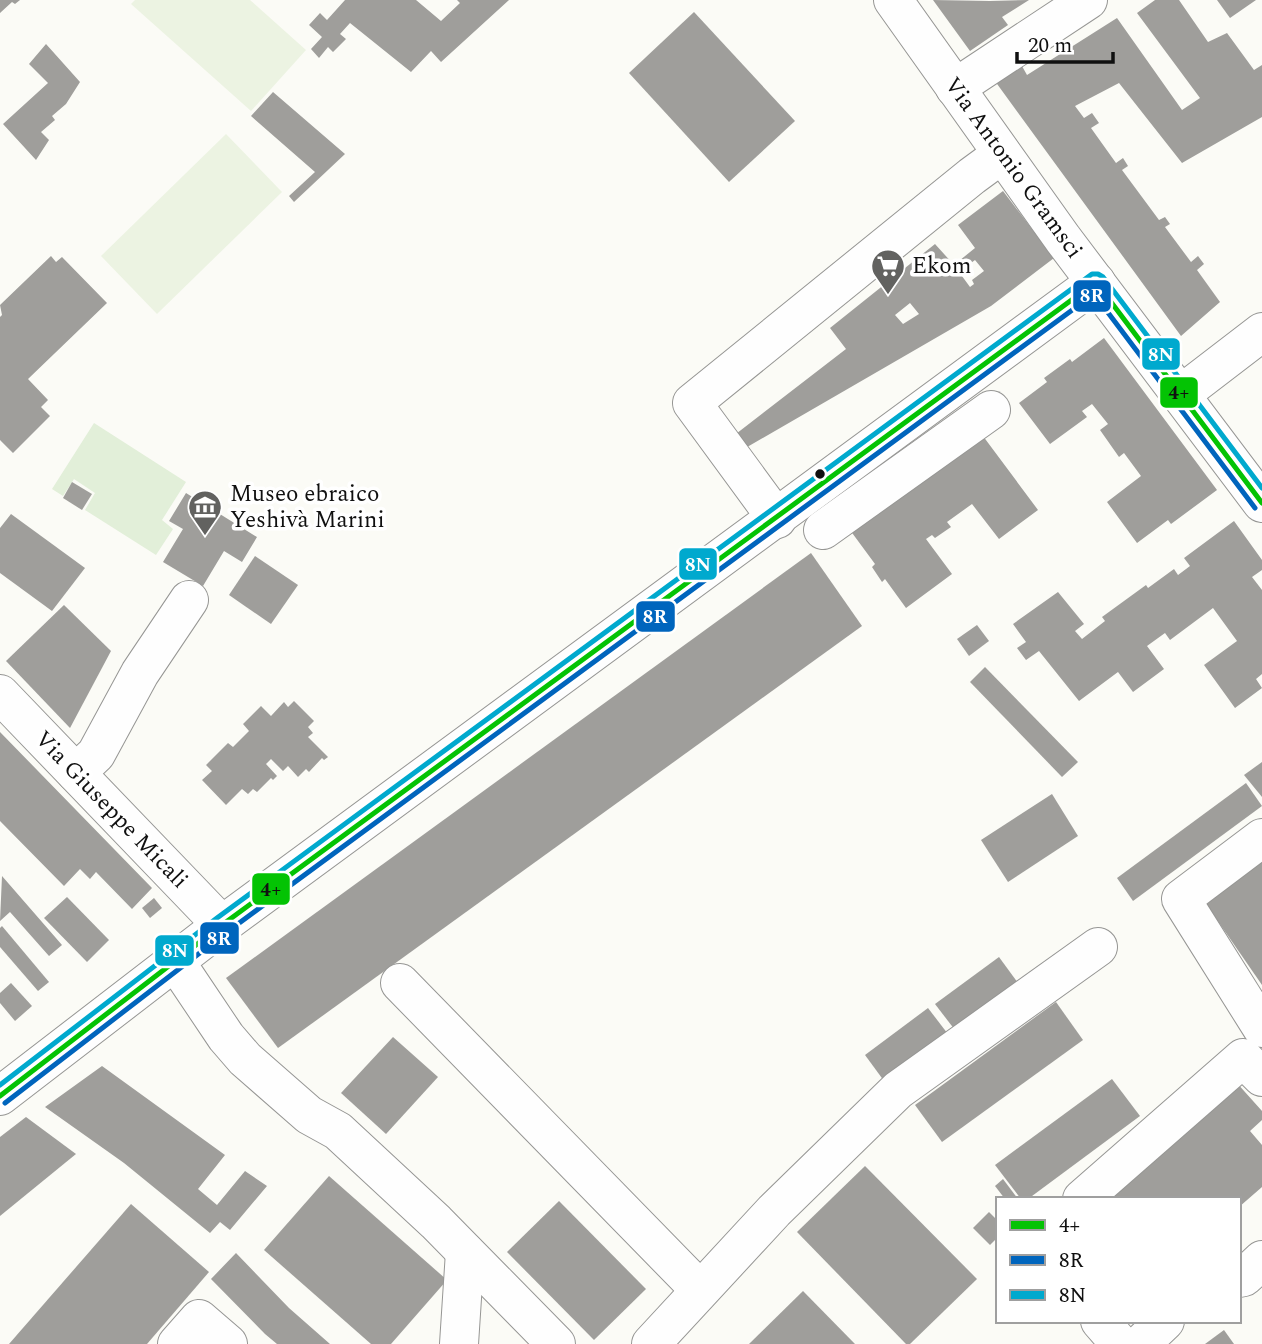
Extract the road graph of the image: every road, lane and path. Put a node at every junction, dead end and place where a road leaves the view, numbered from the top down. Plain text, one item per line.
1 (893, 0) edge
2 (1088, 0) edge
3 (955, 88) junction
4 (1002, 154) junction
5 (1096, 282) junction
6 (1262, 332) edge
7 (966, 377) junction
8 (1180, 395) junction
9 (1262, 503) edge
10 (807, 523) junction
11 (189, 600) dead end
12 (0, 694) edge
13 (58, 767) junction
14 (1262, 838) edge
15 (222, 925) junction
16 (1098, 947) dead end
17 (184, 954) junction
18 (400, 983) dead end
19 (1262, 1028) edge
20 (1262, 1077) edge
21 (0, 1096) edge
22 (1084, 1197) edge
23 (465, 1252) junction
24 (1262, 1260) edge
25 (1241, 1278) edge
26 (700, 1290) junction
27 (1159, 1323) edge
28 (1119, 1337) edge
29 (177, 1344) edge
30 (228, 1344) edge
31 (459, 1344) edge
32 (556, 1344) edge
33 (651, 1344) edge

1 - 3 street, Via Antonio Gramsci
2 - 3 street
3 - 4 street, Via Antonio Gramsci
4 - 5 street, Via Antonio Gramsci
4 - 10 street
5 - 7 street
5 - 8 street, Via Antonio Gramsci
6 - 8 street
7 - 10 street
7 - 10 street
8 - 9 street, Via Antonio Gramsci
10 - 15 street
11 - 13 street
12 - 13 street, Via Giuseppe Micali
13 - 15 street, Via Giuseppe Micali
14 - 19 street
15 - 17 street
16 - 26 street
17 - 21 street
17 - 23 street
18 - 26 street
20 - 22 street
23 - 31 street
23 - 32 street
24 - 25 street
26 - 33 street
27 - 28 street
29 - 30 street

